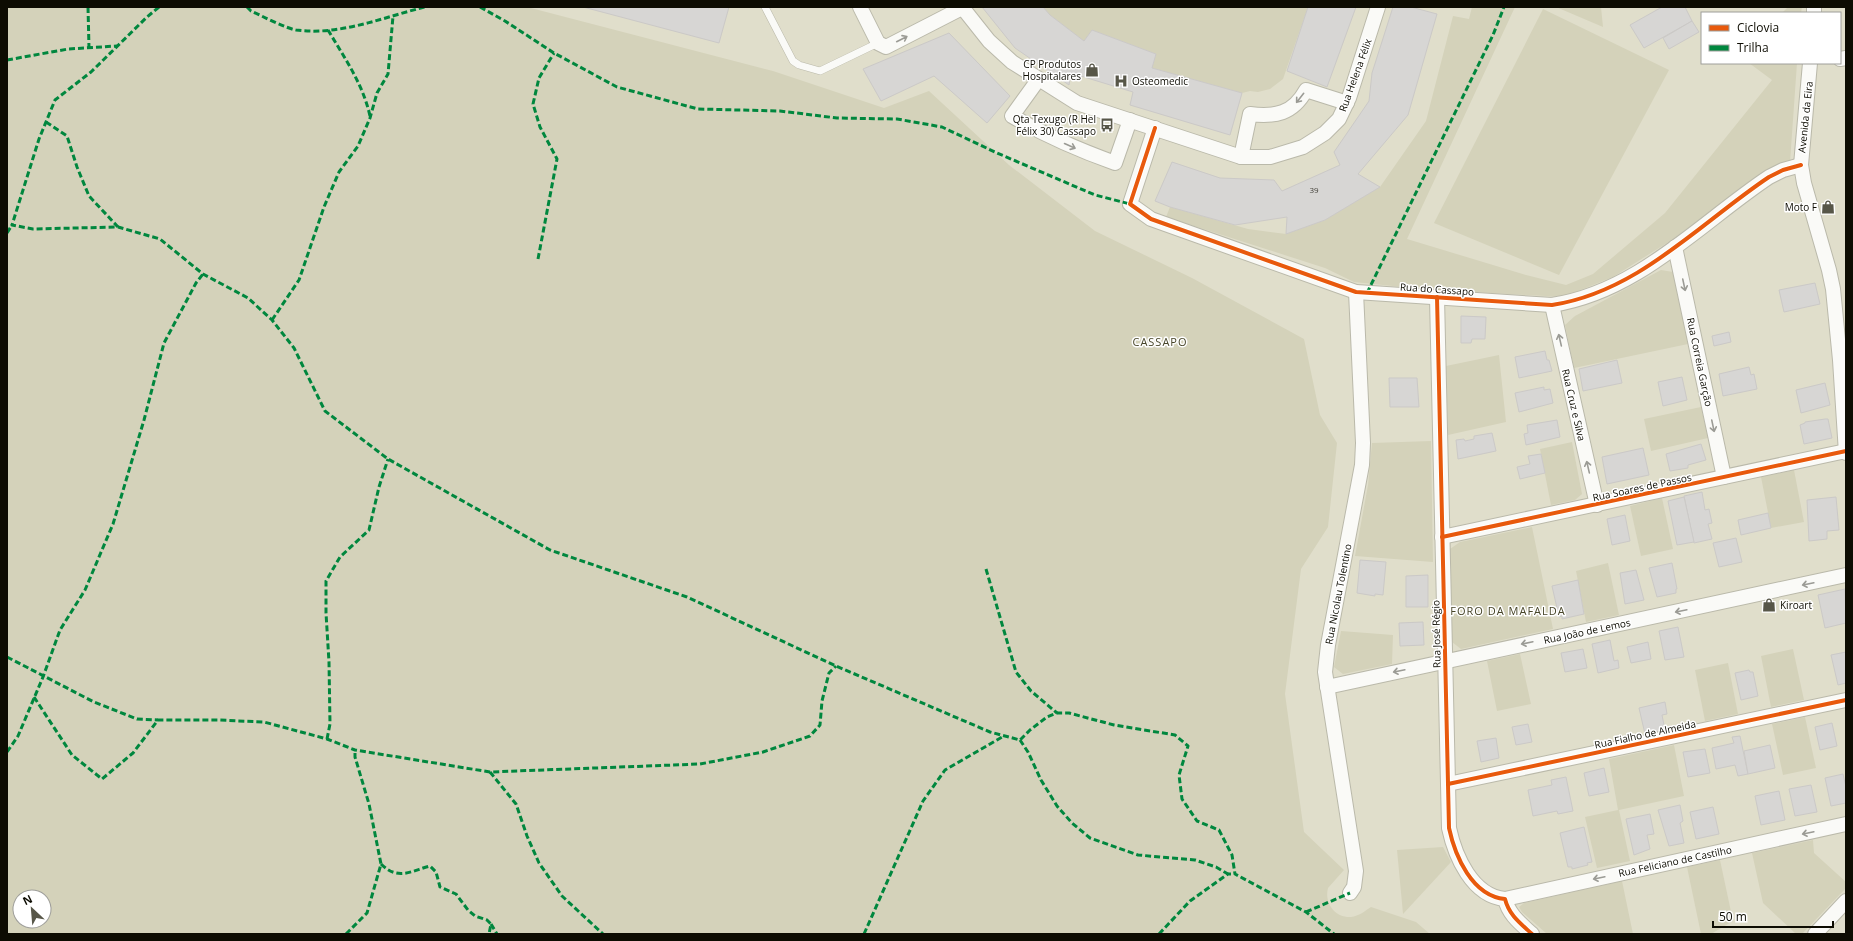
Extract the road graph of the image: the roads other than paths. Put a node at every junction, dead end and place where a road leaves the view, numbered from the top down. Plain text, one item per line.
1 (765, 7) edge
2 (860, 7) edge
3 (1378, 7) edge
4 (962, 8) edge
5 (878, 43) junction
6 (1814, 64) edge
7 (1038, 80) junction
8 (1347, 103) junction
9 (1130, 120) junction
10 (1155, 128) junction
11 (1241, 157) junction
12 (1801, 165) junction
13 (1676, 247) junction
14 (1356, 292) junction
15 (1437, 297) junction
16 (1552, 305) junction
17 (1843, 358) edge
18 (1846, 452) edge
19 (1724, 477) junction
20 (1597, 505) junction
21 (1442, 537) junction
22 (1846, 574) edge
23 (1445, 661) junction
24 (1327, 687) junction
25 (1846, 700) edge
26 (1448, 784) junction
27 (1846, 824) edge
28 (1350, 893) dead end
29 (1505, 899) junction
30 (1846, 901) edge
31 (1532, 934) edge
32 (1815, 934) edge

1 - 5 lane
2 - 5 street
3 - 8 street, Rua Helena Félix
5 -> 4 street
4 - 7 street, Rua Helena Félix
6 - 12 street, Avenida da Eira
7 - 9 street, Rua Helena Félix
7 -> 9 street
8 - 11 street, Rua Helena Félix
8 -> 11 street
9 - 10 street, Rua Helena Félix
10 - 11 street, Rua Helena Félix
10 - 14 street, Rua do Cassapo
12 - 13 street, Rua do Cassapo
12 - 17 street, Avenida da Eira
13 - 16 street, Rua do Cassapo
13 -> 19 street, Rua Correia Garção
14 - 15 street, Rua do Cassapo
14 - 24 street, Rua Nicolau Tolentino
15 - 16 street, Rua do Cassapo
15 - 21 street, Rua José Régio
20 -> 16 street, Rua Cruz e Silva
17 - 18 street, Avenida da Eira
18 - 19 street, Rua Soares de Passos
19 - 20 street, Rua Soares de Passos
20 - 21 street, Rua Soares de Passos
21 - 23 street, Rua José Régio
22 -> 23 street, Rua João de Lemos
23 -> 24 street, Rua João de Lemos
23 - 26 street, Rua José Régio
24 - 28 street, Rua Nicolau Tolentino
25 - 26 street, Rua Fialho de Almeida
26 - 29 street, Rua José Régio
27 -> 29 street, Rua Feliciano de Castilho
29 - 31 street
30 - 32 street

